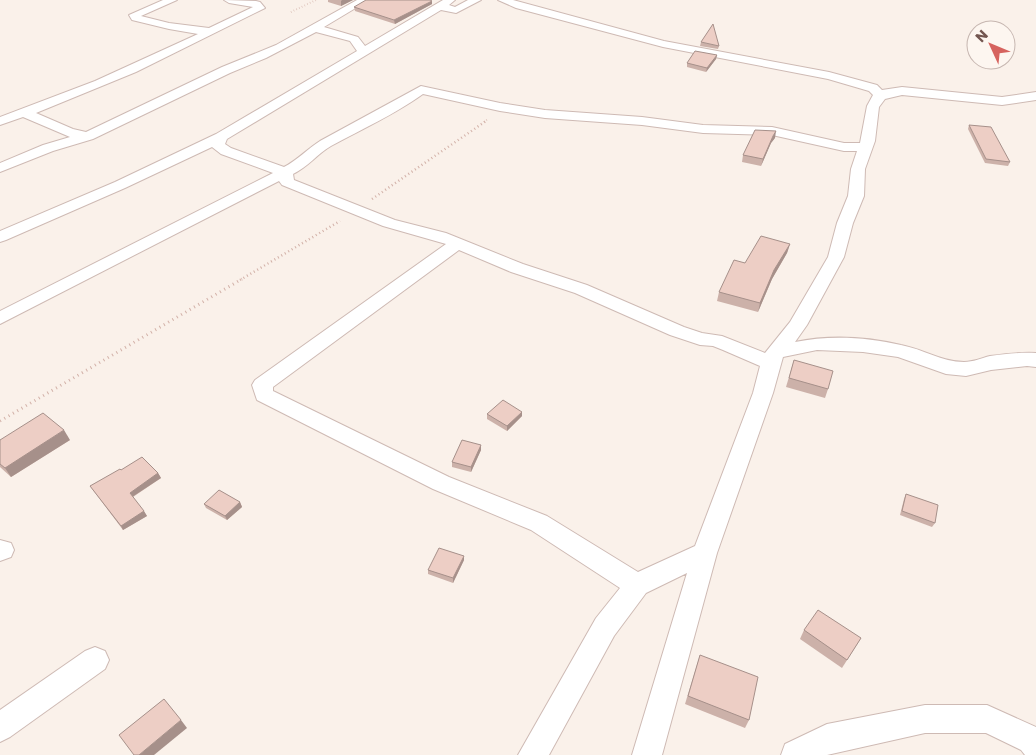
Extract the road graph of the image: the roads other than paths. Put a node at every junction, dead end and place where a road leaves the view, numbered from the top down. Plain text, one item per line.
1 (172, 0) edge
2 (228, 0) edge
3 (364, 0) edge
4 (476, 0) edge
5 (503, 0) edge
6 (445, 3) edge
7 (314, 28) junction
8 (211, 32) junction
9 (364, 52) junction
10 (1036, 96) edge
11 (878, 97) junction
12 (24, 113) junction
13 (0, 121) edge
14 (88, 136) junction
15 (221, 137) junction
16 (865, 147) junction
17 (0, 168) edge
18 (286, 177) junction
19 (0, 237) edge
20 (458, 242) junction
21 (0, 318) edge
22 (774, 357) junction
23 (1036, 360) edge
24 (705, 553) junction
25 (637, 585) junction
26 (95, 660) dead end
27 (0, 727) edge
28 (1036, 745) edge
29 (533, 755) edge
30 (647, 755) edge
31 (796, 755) edge

1 - 8 street
2 - 8 street
3 - 7 street
4 - 6 street
5 - 11 street
6 - 9 street
7 - 9 street
7 - 14 street
8 - 12 street
9 - 15 street
10 - 11 street
11 - 16 street
12 - 13 street
12 - 14 street
14 - 17 street
15 - 18 street
15 - 19 street
16 - 18 street
16 - 22 street
18 - 20 street
18 - 21 street
20 - 22 street
20 - 25 street
22 - 23 street
22 - 24 street
24 - 25 street
24 - 30 street
25 - 29 street
26 - 27 street
28 - 31 street

